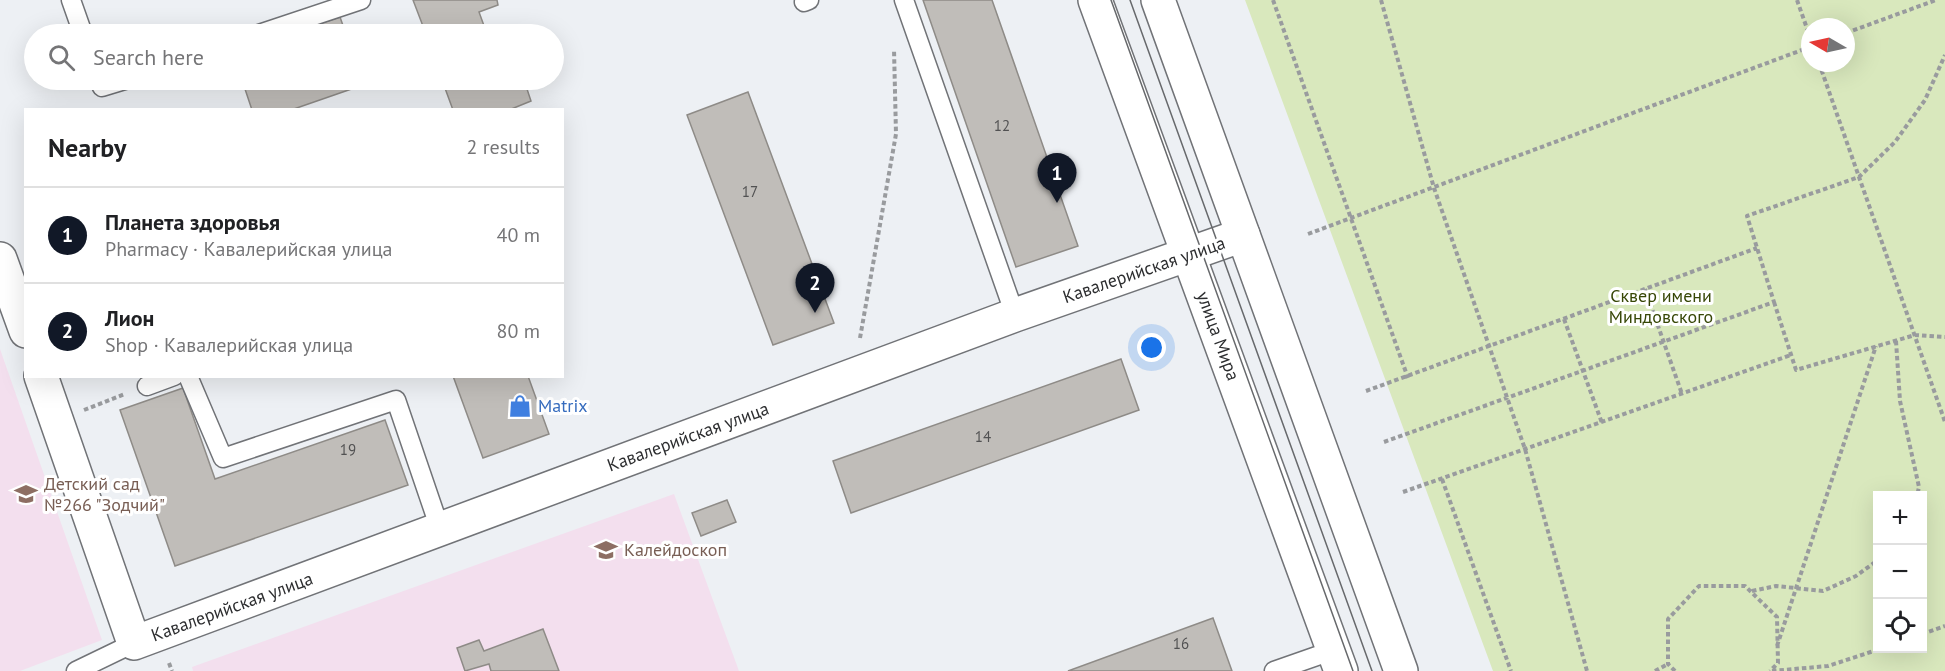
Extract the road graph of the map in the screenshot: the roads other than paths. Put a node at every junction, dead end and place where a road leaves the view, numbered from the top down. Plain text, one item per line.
1 (71, 0) edge
2 (361, 0) edge
3 (904, 0) edge
4 (1095, 0) edge
5 (1158, 0) edge
6 (79, 24) edge
7 (289, 24) edge
8 (1243, 235) junction
9 (1188, 255) junction
10 (0, 259) edge
11 (1015, 315) junction
12 (24, 325) edge
13 (42, 378) edge
14 (169, 378) edge
15 (189, 378) edge
16 (147, 386) road end
17 (440, 529) junction
18 (134, 643) junction
19 (1338, 660) edge
20 (76, 671) edge
21 (1274, 671) edge
22 (1401, 671) edge

1 - 6 lane
2 - 7 lane
3 - 11 lane
4 - 9 street, улица Мира
5 - 8 street
8 - 9 street, Кавалерийская улица
8 - 22 street
9 - 11 street, Кавалерийская улица
9 - 19 street, улица Мира
10 - 12 street
11 - 17 street, Кавалерийская улица
13 - 18 street
14 - 16 lane
15 - 17 lane
17 - 18 street, Кавалерийская улица
18 - 20 lane
19 - 21 lane

